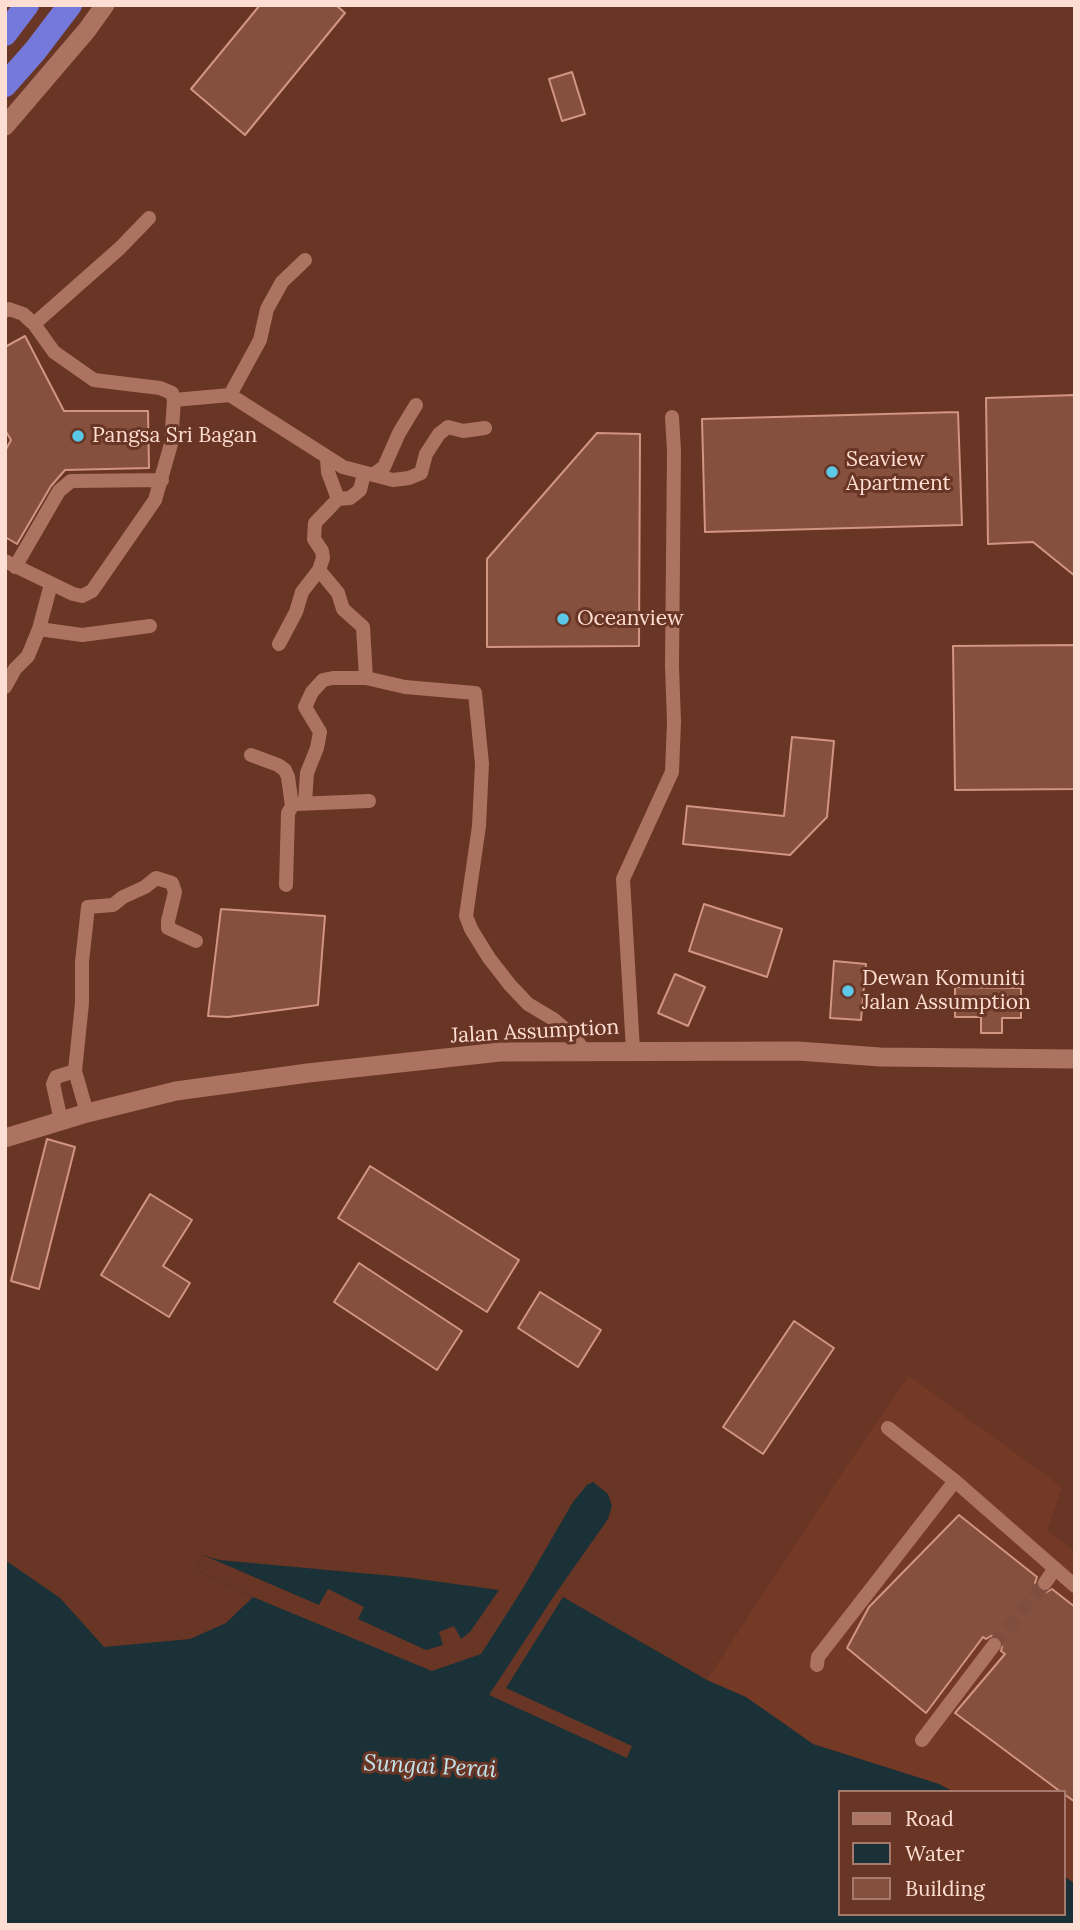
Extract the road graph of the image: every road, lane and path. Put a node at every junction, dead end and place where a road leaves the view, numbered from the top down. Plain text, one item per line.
1 (27, 5) edge
2 (70, 5) edge
3 (105, 5) edge
4 (9, 30) edge
5 (5, 85) edge
6 (5, 126) edge
7 (149, 218) dead end
8 (305, 260) dead end
9 (5, 311) edge
10 (34, 324) junction
11 (230, 396) junction
12 (174, 400) junction
13 (416, 405) dead end
14 (672, 417) dead end
15 (485, 428) dead end
16 (327, 458) junction
17 (369, 474) junction
18 (162, 480) junction
19 (338, 499) junction
20 (10, 564) edge
21 (319, 570) junction
22 (51, 584) junction
23 (150, 626) dead end
24 (39, 629) junction
25 (279, 644) dead end
26 (10, 667) edge
27 (366, 678) junction
28 (5, 687) edge
29 (251, 755) dead end
30 (369, 801) dead end
31 (298, 804) junction
32 (286, 884) dead end
33 (196, 940) dead end
34 (633, 1050) junction
35 (583, 1051) junction
36 (1075, 1059) edge
37 (75, 1071) junction
38 (88, 1113) junction
39 (61, 1121) junction
40 (5, 1138) edge
41 (888, 1428) dead end
42 (955, 1481) junction
43 (1055, 1568) junction
44 (1045, 1583) tunnel mouth
45 (1075, 1586) edge
46 (993, 1645) tunnel mouth
47 (817, 1665) dead end
48 (922, 1740) dead end

1 - 4 highway
2 - 5 highway
3 - 6 street
7 - 10 street
8 - 11 street
9 - 10 street
10 - 12 street
11 - 12 street
11 - 16 street
12 - 18 street
13 - 17 street
14 - 34 street
15 - 17 street
16 - 17 street
16 - 19 street
17 - 19 street
18 - 20 street
18 - 22 street
19 - 21 street
20 - 22 street
21 - 25 street
21 - 27 street
22 - 24 street
23 - 24 street
24 - 26 street
26 - 28 street
27 - 31 street
27 - 35 street
29 - 31 street
30 - 31 street
31 - 32 street
33 - 37 street
34 - 35 street, Jalan Assumption
34 - 36 street, Jalan Assumption
35 - 38 street, Jalan Assumption
37 - 38 street
37 - 39 street
38 - 39 street, Jalan Assumption
39 - 40 street, Jalan Assumption
41 - 42 street
42 - 43 street
42 - 47 street
43 - 44 street
43 - 45 street
46 - 48 street

